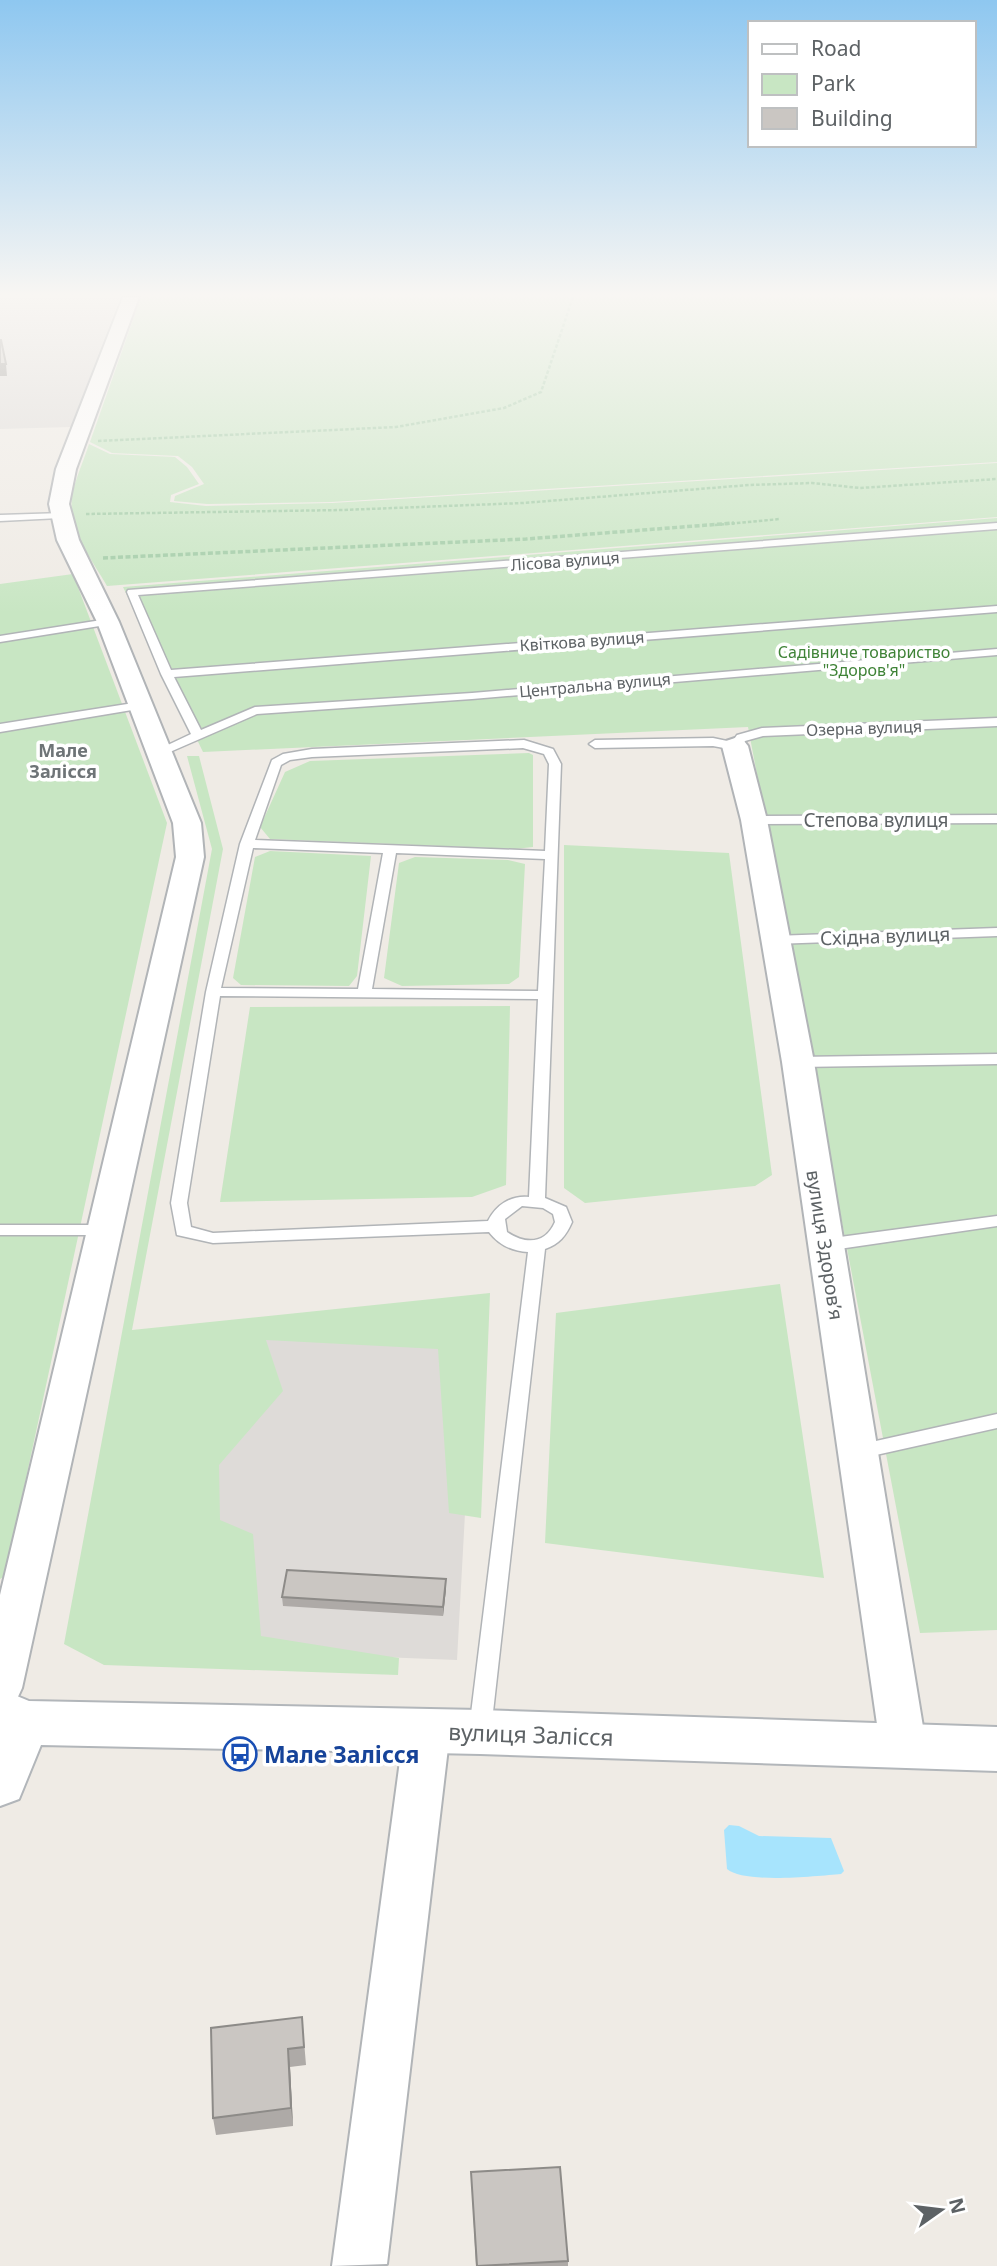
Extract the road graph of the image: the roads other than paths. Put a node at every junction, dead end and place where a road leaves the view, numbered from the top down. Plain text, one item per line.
1 (91, 403) edge
2 (60, 503) junction
3 (0, 518) edge
4 (997, 526) edge
5 (997, 609) edge
6 (108, 622) junction
7 (0, 639) edge
8 (997, 652) edge
9 (167, 674) junction
10 (140, 706) junction
11 (997, 722) edge
12 (0, 728) edge
13 (198, 735) junction
14 (595, 744) dead end
15 (735, 746) junction
16 (159, 752) junction
17 (997, 819) edge
18 (754, 820) junction
19 (247, 844) junction
20 (390, 849) junction
21 (553, 855) junction
22 (997, 932) edge
23 (774, 940) junction
24 (214, 992) junction
25 (364, 993) junction
26 (547, 995) junction
27 (997, 1059) edge
28 (798, 1062) junction
29 (537, 1201) junction
30 (997, 1222) edge
31 (496, 1226) junction
32 (0, 1230) edge
33 (105, 1230) junction
34 (537, 1245) junction
35 (825, 1245) junction
36 (997, 1421) edge
37 (858, 1452) junction
38 (8, 1707) edge
39 (427, 1731) junction
40 (480, 1732) junction
41 (904, 1745) junction
42 (997, 1749) edge
43 (0, 1783) edge
44 (359, 2264) dead end

1 - 2 street
2 - 3 lane
2 - 6 street
4 - 9 lane, Лісова вулиця
5 - 9 lane, Квіткова вулиця
6 - 7 lane
6 - 10 street
8 - 13 lane, Центральна вулиця
9 - 13 lane
10 - 12 lane
10 - 16 street
11 - 15 lane, Озерна вулиця
13 - 16 lane, Центральна вулиця
14 - 15 lane
15 - 18 street, вулиця Здоровʼя
16 - 33 street
17 - 18 lane, Степова вулиця
18 - 23 street, вулиця Здоровʼя
19 - 20 lane
19 - 21 lane
19 - 24 lane
20 - 21 lane
20 - 25 lane
21 - 26 lane
22 - 23 lane, Східна вулиця
23 - 28 street, вулиця Здоровʼя
24 - 25 lane
24 - 31 lane
25 - 26 lane
26 - 29 lane
27 - 28 lane
28 - 35 street, вулиця Здоровʼя
29 - 31 lane
29 - 34 lane
30 - 35 lane
31 - 34 lane
32 - 33 lane
33 - 38 street
34 - 40 lane
35 - 37 street, вулиця Здоровʼя
36 - 37 lane
37 - 41 street, вулиця Здоровʼя
38 - 39 main road, вулиця Залісся
38 - 43 main road
39 - 40 main road, вулиця Залісся
39 - 44 street
40 - 41 main road, вулиця Залісся
41 - 42 main road, вулиця Залісся

